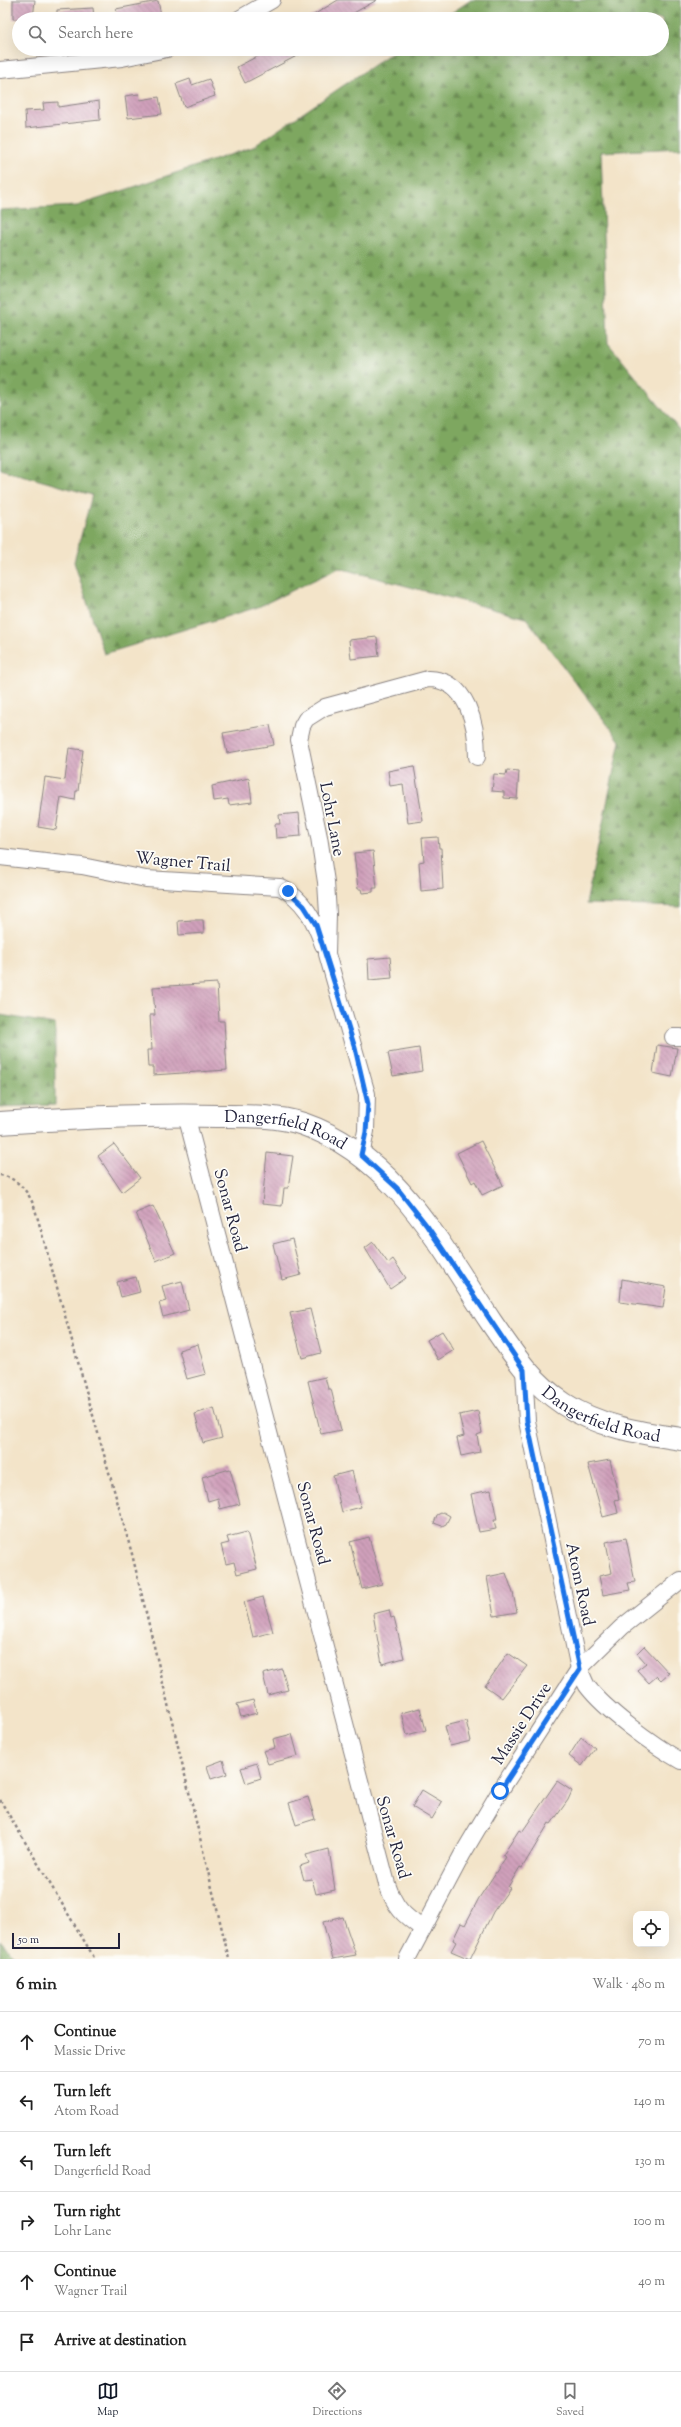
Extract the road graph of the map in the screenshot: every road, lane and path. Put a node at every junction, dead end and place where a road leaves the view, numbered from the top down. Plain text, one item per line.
1 (266, 1) edge
2 (249, 12) edge
3 (132, 56) edge
4 (0, 70) edge
5 (477, 757) dead end
6 (0, 857) edge
7 (327, 954) junction
8 (186, 1115) junction
9 (0, 1123) edge
10 (361, 1155) junction
11 (0, 1175) edge
12 (524, 1370) junction
13 (681, 1439) edge
14 (681, 1580) edge
15 (580, 1669) junction
16 (681, 1761) edge
17 (0, 1800) edge
18 (423, 1929) junction
19 (95, 1959) edge
20 (229, 1959) edge
21 (407, 1959) edge

1 - 2 street
3 - 4 street
5 - 7 street, Lohr Lane
6 - 7 street, Wagner Trail
7 - 10 street, Lohr Lane
8 - 9 street, Dangerfield Road
8 - 10 street, Dangerfield Road
8 - 18 street, Sonar Road
10 - 12 street, Dangerfield Road
11 - 20 path
12 - 13 street, Dangerfield Road
12 - 15 street, Atom Road
14 - 15 street, Massie Drive
15 - 16 street, Atom Road
15 - 18 street, Massie Drive
17 - 19 path
18 - 21 street, Massie Drive

